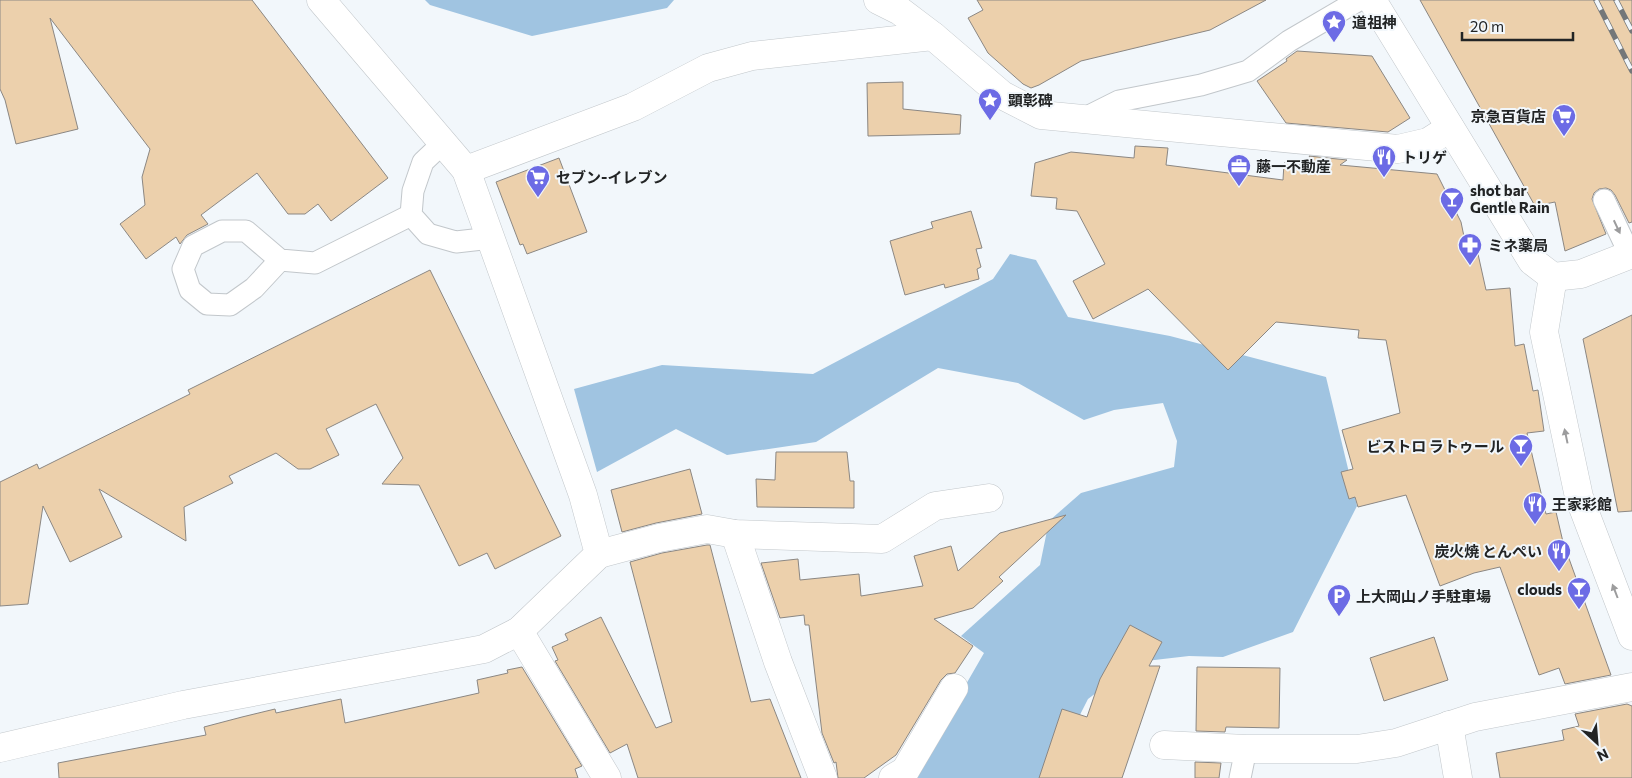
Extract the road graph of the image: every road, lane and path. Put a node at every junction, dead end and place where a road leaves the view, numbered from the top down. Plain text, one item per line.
1 (322, 0) edge
2 (878, 0) edge
3 (1359, 0) edge
4 (1372, 0) edge
5 (933, 36) junction
6 (1083, 119) junction
7 (1450, 128) junction
8 (443, 143) junction
9 (466, 170) junction
10 (1604, 200) dead end
11 (411, 215) junction
12 (491, 238) junction
13 (1631, 254) edge
14 (280, 260) dead end
15 (1554, 277) junction
16 (989, 498) dead end
17 (735, 534) junction
18 (599, 554) junction
19 (519, 631) junction
20 (1632, 636) edge
21 (1632, 687) edge
22 (954, 688) dead end
23 (1450, 725) junction
24 (1164, 745) dead end
25 (0, 748) edge
26 (1246, 748) junction
27 (607, 778) edge
28 (822, 778) edge
29 (893, 778) edge
30 (1240, 778) edge
31 (1458, 778) edge

1 - 8 street
2 - 5 street
3 - 6 lane
4 - 7 street
5 - 6 street
5 - 9 street
6 - 7 street
7 - 15 street
8 - 9 street
8 - 11 lane
9 - 12 street
10 -> 13 lane
11 - 12 lane
11 - 14 lane
12 - 18 street
13 - 15 street
20 -> 15 street
16 - 17 street
17 - 18 street
17 - 28 street
18 - 19 street
19 - 25 street
19 - 27 street
21 - 23 street
22 - 29 street
23 - 26 street
23 - 31 street
24 - 26 street
26 - 30 lane

